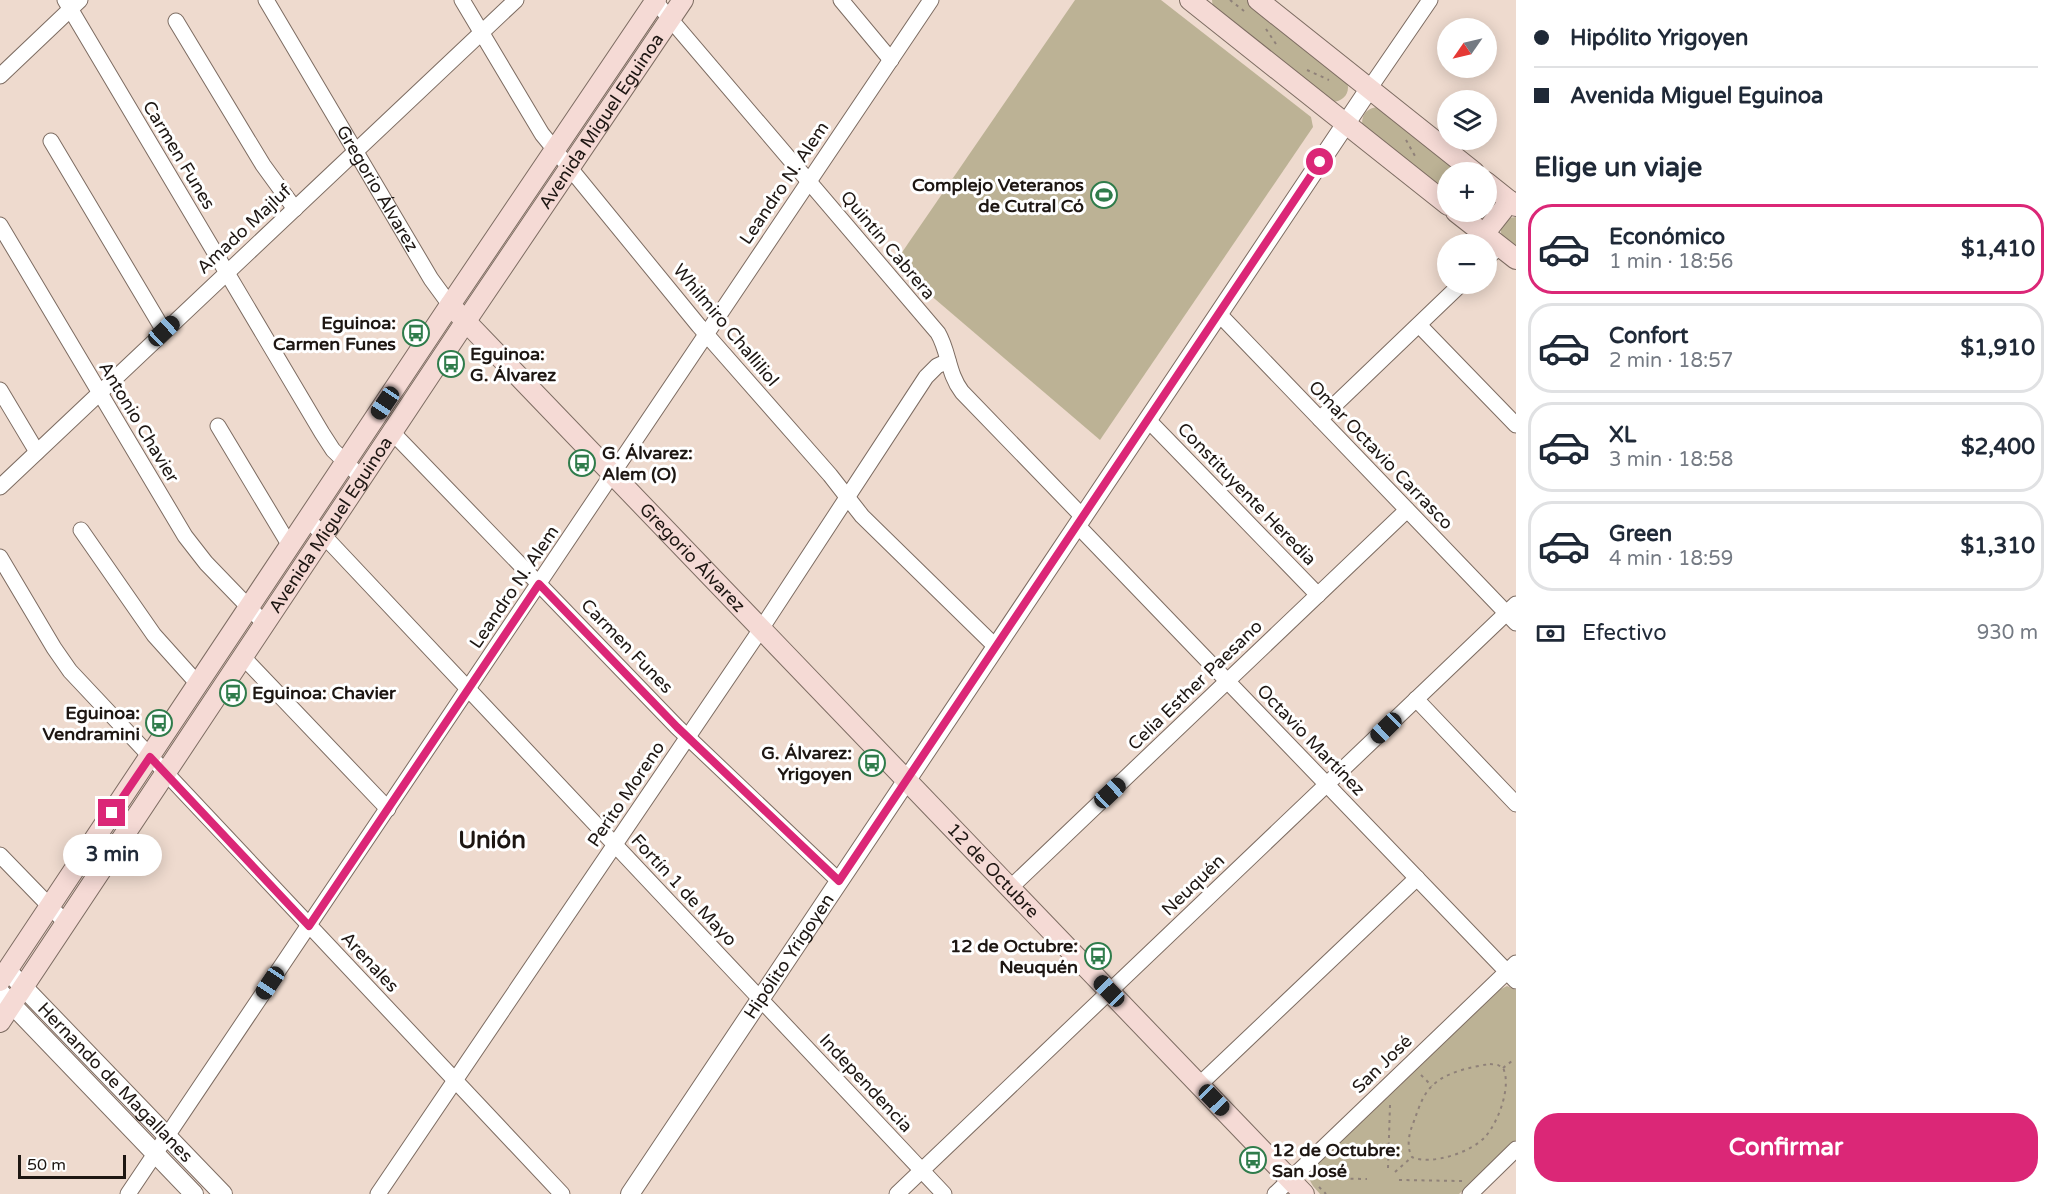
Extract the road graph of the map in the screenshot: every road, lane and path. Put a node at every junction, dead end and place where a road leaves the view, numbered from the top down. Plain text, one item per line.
1 (266, 0) edge
2 (462, 0) edge
3 (516, 0) edge
4 (682, 0) edge
5 (841, 0) edge
6 (930, 0) edge
7 (1190, 0) edge
8 (1257, 0) edge
9 (1430, 0) edge
10 (655, 1) edge
11 (72, 3) edge
12 (670, 19) junction
13 (176, 21) dead end
14 (1263, 26) dead end
15 (481, 33) junction
16 (1283, 53) dead end
17 (891, 60) junction
18 (1299, 67) dead end
19 (0, 76) edge
20 (1337, 84) dead end
21 (1369, 89) junction
22 (1346, 124) junction
23 (51, 141) dead end
24 (555, 150) junction
25 (355, 151) junction
26 (1461, 162) edge
27 (569, 168) junction
28 (809, 182) junction
29 (1497, 191) edge
30 (1437, 196) edge
31 (1513, 203) edge
32 (294, 208) junction
33 (1469, 222) edge
34 (0, 225) edge
35 (1484, 234) joint
36 (1497, 254) edge
37 (1516, 259) edge
38 (226, 273) junction
39 (1450, 294) edge
40 (450, 305) junction
41 (1219, 314) junction
42 (466, 321) junction
43 (1419, 324) junction
44 (164, 331) junction
45 (706, 334) junction
46 (948, 360) junction
47 (0, 390) edge
48 (99, 393) junction
49 (1320, 419) junction
50 (1148, 420) junction
51 (218, 426) dead end
52 (1516, 426) edge
53 (392, 432) junction
54 (37, 452) junction
55 (346, 462) junction
56 (613, 474) junction
57 (362, 478) junction
58 (0, 487) edge
59 (847, 498) junction
60 (1407, 510) junction
61 (308, 519) junction
62 (1080, 521) junction
63 (81, 530) dead end
64 (323, 536) junction
65 (290, 546) junction
66 (0, 557) edge
67 (539, 584) junction
68 (1318, 595) junction
69 (249, 607) junction
70 (1513, 613) edge
71 (265, 624) junction
72 (761, 629) junction
73 (996, 647) junction
74 (243, 657) junction
75 (1227, 681) junction
76 (198, 684) junction
77 (468, 690) junction
78 (1416, 699) junction
79 (688, 737) junction
80 (150, 757) junction
81 (165, 774) junction
82 (906, 781) junction
83 (1326, 784) junction
84 (1516, 804) edge
85 (388, 809) junction
86 (615, 845) junction
87 (0, 855) edge
88 (1417, 878) junction
89 (839, 881) junction
90 (1010, 888) junction
91 (50, 906) junction
92 (66, 923) junction
93 (309, 926) junction
94 (1513, 972) edge
95 (4, 976) edge
96 (24, 986) junction
97 (1109, 991) junction
98 (6, 998) edge
99 (760, 999) junction
100 (0, 1022) edge
101 (1512, 1061) dead end
102 (1503, 1068) junction
103 (1420, 1073) dead end
104 (455, 1081) junction
105 (1199, 1085) junction
106 (1432, 1086) junction
107 (1390, 1102) dead end
108 (167, 1136) junction
109 (1516, 1149) edge
110 (155, 1153) junction
111 (1412, 1157) junction
112 (1388, 1168) dead end
113 (922, 1170) junction
114 (1395, 1172) dead end
115 (1290, 1179) junction
116 (1367, 1179) dead end
117 (1399, 1180) dead end
118 (1309, 1186) edge
119 (1467, 1188) edge
120 (128, 1194) edge
121 (194, 1194) edge
122 (223, 1194) edge
123 (378, 1194) edge
124 (562, 1194) edge
125 (630, 1194) edge
126 (897, 1194) edge
127 (944, 1194) edge
128 (1275, 1194) edge

1 - 25 street, Gregorio Álvarez
2 - 15 street, Whilmiro Challiliol
3 - 15 street, Amado Majluf
4 - 12 main road, Avenida Miguel Eguinoa
5 - 17 street
6 - 17 street, Leandro N. Alem
7 - 22 main road
8 - 21 main road
9 - 21 street, Hipólito Yrigoyen
10 - 12 street, Quintín Cabrera
10 - 24 main road, Avenida Miguel Eguinoa
11 - 19 street
11 - 38 street, Carmen Funes
12 - 27 main road, Avenida Miguel Eguinoa
12 - 28 street, Quintín Cabrera
13 - 32 street
14 - 16 path
15 - 24 street, Whilmiro Challiliol
15 - 25 street, Amado Majluf
17 - 28 street, Leandro N. Alem
18 - 20 path
21 - 22 street, Hipólito Yrigoyen
21 - 26 main road
22 - 30 main road
22 - 41 street, Hipólito Yrigoyen
23 - 44 street
24 - 27 street, Whilmiro Challiliol
24 - 40 main road, Avenida Miguel Eguinoa
25 - 32 street, Amado Majluf
25 - 40 street, Gregorio Álvarez
27 - 42 main road, Avenida Miguel Eguinoa
27 - 45 street, Whilmiro Challiliol
28 - 45 street, Leandro N. Alem
28 - 46 street, Quintín Cabrera
29 - 31 main road
31 - 35 main road
32 - 38 street, Amado Majluf
33 - 35 main road
34 - 48 street, Antonio Chavier
36 - 37 main road
38 - 44 street, Amado Majluf
38 - 55 street, Carmen Funes
39 - 43 street
40 - 42 main road, Gregorio Álvarez
40 - 55 main road, Avenida Miguel Eguinoa
41 - 49 street, Omar Octavio Carrasco
41 - 50 street, Hipólito Yrigoyen
42 - 53 main road, Avenida Miguel Eguinoa
42 - 56 main road, Gregorio Álvarez
43 - 49 street
43 - 52 street
44 - 48 street, Amado Majluf
45 - 56 street, Leandro N. Alem
45 - 59 street, Whilmiro Challiliol
46 - 59 street, Perito Moreno
46 - 62 street, Quintín Cabrera
47 - 54 street
48 - 54 street, Amado Majluf
48 - 69 street, Antonio Chavier
49 - 60 street, Omar Octavio Carrasco
50 - 62 street, Hipólito Yrigoyen
50 - 68 street, Constituyente Heredia
51 - 65 street
53 - 57 main road, Avenida Miguel Eguinoa
53 - 67 street, Carmen Funes
54 - 58 street, Amado Majluf
55 - 57 street, Carmen Funes
55 - 61 main road, Avenida Miguel Eguinoa
56 - 67 street, Leandro N. Alem
56 - 72 main road, Gregorio Álvarez
57 - 64 main road, Avenida Miguel Eguinoa
59 - 72 street, Perito Moreno
59 - 73 street, Whilmiro Challiliol
60 - 68 street, Celia Esther Paesano
60 - 70 street, Omar Octavio Carrasco
61 - 64 street, Fortín 1 de Mayo
61 - 65 main road, Avenida Miguel Eguinoa
62 - 73 street, Hipólito Yrigoyen
62 - 75 street, Octavio Martínez
63 - 76 street
64 - 71 main road, Avenida Miguel Eguinoa
64 - 77 street, Fortín 1 de Mayo
65 - 69 main road, Avenida Miguel Eguinoa
66 - 80 street, Arenales
67 - 77 street, Leandro N. Alem
67 - 79 street, Carmen Funes
68 - 75 street, Celia Esther Paesano
69 - 71 street, Antonio Chavier
69 - 76 main road, Avenida Miguel Eguinoa
70 - 78 street, Neuquén
71 - 74 main road, Avenida Miguel Eguinoa
72 - 79 street, Perito Moreno
72 - 82 main road, Gregorio Álvarez
73 - 82 street, Hipólito Yrigoyen
74 - 81 main road, Avenida Miguel Eguinoa
74 - 85 street
75 - 83 street, Octavio Martínez
75 - 90 street, Celia Esther Paesano
76 - 80 main road, Avenida Miguel Eguinoa
77 - 85 street, Leandro N. Alem
77 - 86 street, Fortín 1 de Mayo
78 - 83 street, Neuquén
78 - 84 street
79 - 86 street, Perito Moreno
79 - 89 street, Carmen Funes
80 - 81 street, Arenales
80 - 91 main road, Avenida Miguel Eguinoa
81 - 92 main road, Avenida Miguel Eguinoa
81 - 93 street, Arenales
82 - 89 street, Hipólito Yrigoyen
82 - 90 main road, 12 de Octubre
83 - 88 street, Octavio Martínez
83 - 97 street, Neuquén
85 - 93 street, Leandro N. Alem
86 - 99 street, Fortín 1 de Mayo
86 - 104 street, Perito Moreno
87 - 91 street
88 - 94 street, Octavio Martínez
88 - 105 street
89 - 99 street, Hipólito Yrigoyen
90 - 97 main road, 12 de Octubre
91 - 92 street
91 - 95 main road, Avenida Miguel Eguinoa
92 - 96 main road, Avenida Miguel Eguinoa
93 - 104 street, Arenales
93 - 108 street, Leandro N. Alem
94 - 115 street, San José
95 - 96 street, Hernando de Magallanes
96 - 98 main road, Avenida Miguel Eguinoa
96 - 108 street, Hernando de Magallanes
97 - 105 main road, 12 de Octubre
97 - 113 street, Neuquén
98 - 100 main road, Avenida Miguel Eguinoa
98 - 110 street, Hernando de Magallanes
99 - 113 street, Independencia
99 - 125 street, Hipólito Yrigoyen
101 - 102 path
102 - 106 path
102 - 111 path
103 - 106 path
104 - 123 street, Perito Moreno
104 - 124 street, Arenales
105 - 115 main road, 12 de Octubre
106 - 111 path
107 - 112 path
108 - 110 street, Leandro N. Alem
108 - 122 street, Hernando de Magallanes
109 - 119 street
110 - 120 street, Leandro N. Alem
110 - 121 street, Hernando de Magallanes
111 - 114 path
113 - 126 street, Neuquén
113 - 127 street, Independencia
115 - 118 main road, 12 de Octubre
115 - 128 street, San José
116 - 118 path
117 - 119 path

